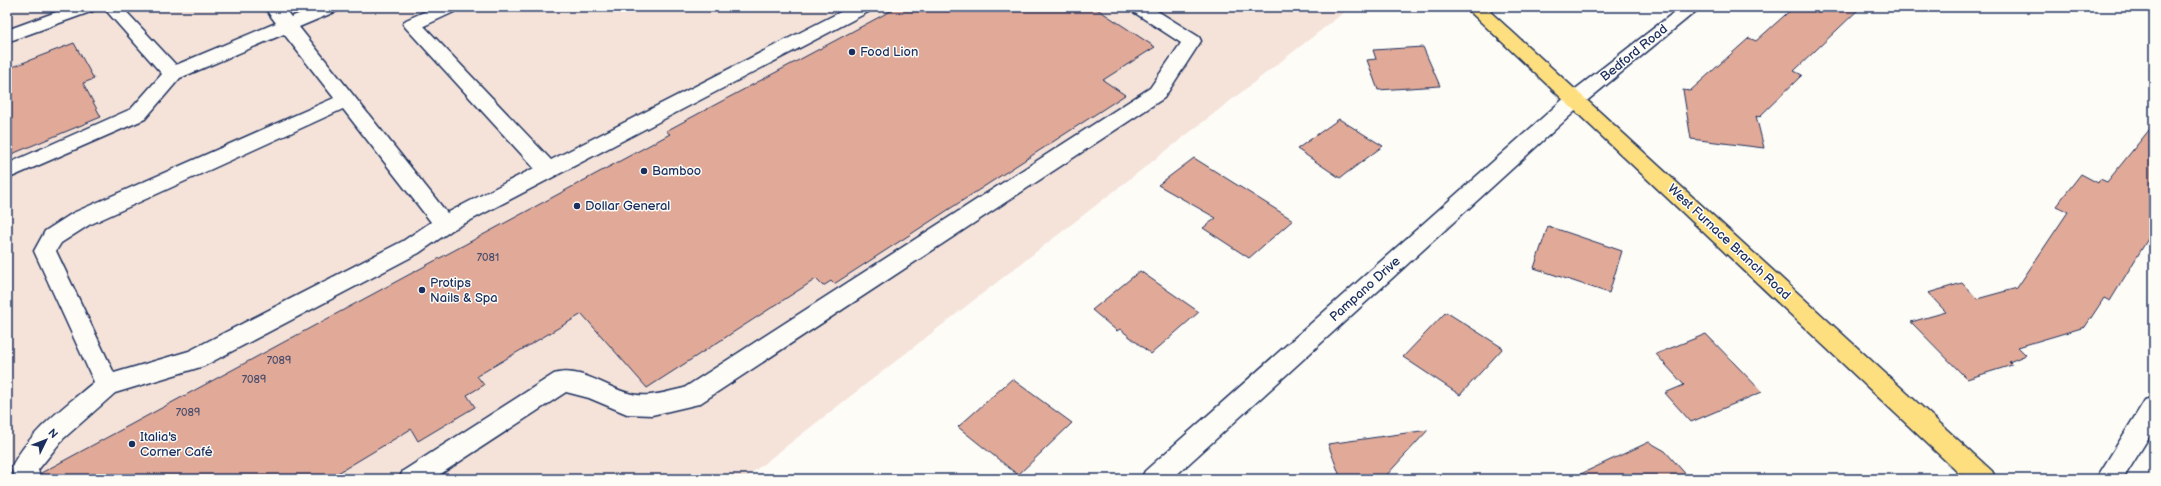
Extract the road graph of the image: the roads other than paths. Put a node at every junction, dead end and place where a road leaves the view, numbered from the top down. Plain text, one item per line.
1 (87, 7) edge
2 (112, 7) edge
3 (273, 7) edge
4 (331, 7) edge
5 (450, 7) edge
6 (864, 7) edge
7 (1138, 7) edge
8 (1474, 7) edge
9 (1692, 7) edge
10 (288, 25) junction
11 (7, 36) edge
12 (173, 74) junction
13 (346, 100) junction
14 (1576, 100) junction
15 (548, 170) junction
16 (7, 172) edge
17 (444, 224) junction
18 (107, 385) junction
19 (2154, 407) edge
20 (1158, 478) edge
21 (28, 479) edge
22 (412, 479) edge
23 (1983, 479) edge
24 (2109, 479) edge

1 - 11 street
2 - 12 street
3 - 10 street
4 - 10 street
5 - 15 street
6 - 15 street
7 - 22 street
8 - 14 main road, West Furnace Branch Road
9 - 14 street, Bedford Road
10 - 12 street
10 - 13 street
12 - 16 street
13 - 17 street
13 - 18 street
14 - 20 street, Pampano Drive
14 - 23 main road, West Furnace Branch Road
15 - 17 street
17 - 18 street
18 - 21 street
19 - 24 street

